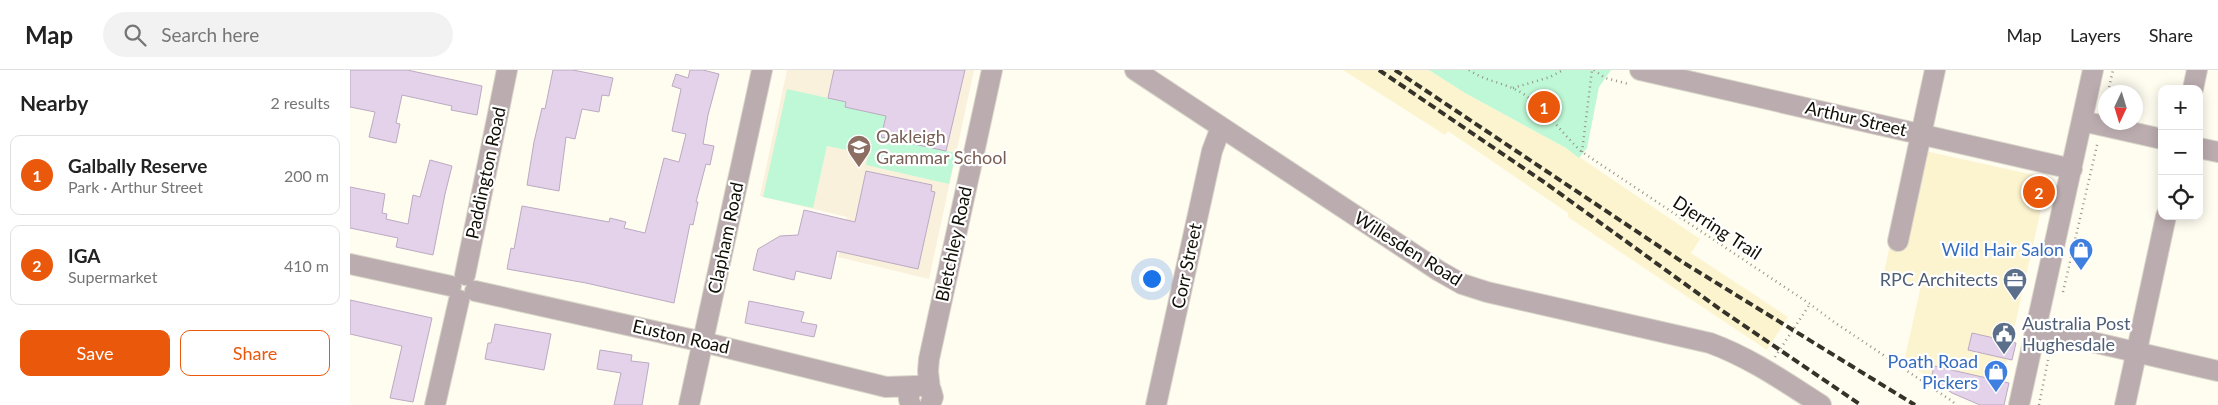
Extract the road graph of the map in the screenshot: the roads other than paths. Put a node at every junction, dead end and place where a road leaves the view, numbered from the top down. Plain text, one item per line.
1 (507, 70) edge
2 (762, 70) edge
3 (992, 70) edge
4 (1135, 70) edge
5 (1935, 70) edge
6 (2093, 70) edge
7 (2198, 70) edge
8 (1636, 77) edge
9 (2195, 85) edge
10 (2082, 121) junction
11 (1221, 128) junction
12 (1921, 134) junction
13 (2158, 138) edge
14 (2203, 149) edge
15 (2218, 152) edge
16 (2072, 168) junction
17 (2165, 220) edge
18 (1898, 241) dead end
19 (350, 264) edge
20 (462, 288) junction
21 (2036, 329) junction
22 (703, 342) junction
23 (2137, 352) junction
24 (2218, 371) edge
25 (920, 395) edge
26 (435, 405) edge
27 (688, 405) edge
28 (948, 405) edge
29 (1156, 405) edge
30 (1821, 405) edge
31 (2020, 405) edge
32 (2125, 405) edge

1 - 20 street, Paddington Road
2 - 22 street, Clapham Road
3 - 25 street, Bletchley Road
4 - 11 street, Willesden Road
5 - 12 street
6 - 10 street
7 - 9 street
8 - 12 street, Arthur Street
10 - 13 street
10 - 16 street
11 - 29 street, Corr Street
11 - 30 street, Willesden Road
12 - 16 street, Arthur Street
12 - 18 street
14 - 15 street
16 - 21 street
17 - 23 street
19 - 20 street, Euston Road
20 - 22 street, Euston Road
20 - 26 street, Paddington Road
21 - 23 street
21 - 31 street
22 - 25 street, Euston Road
22 - 27 street, Clapham Road
23 - 24 street
23 - 32 street
25 - 28 street, Euston Road

